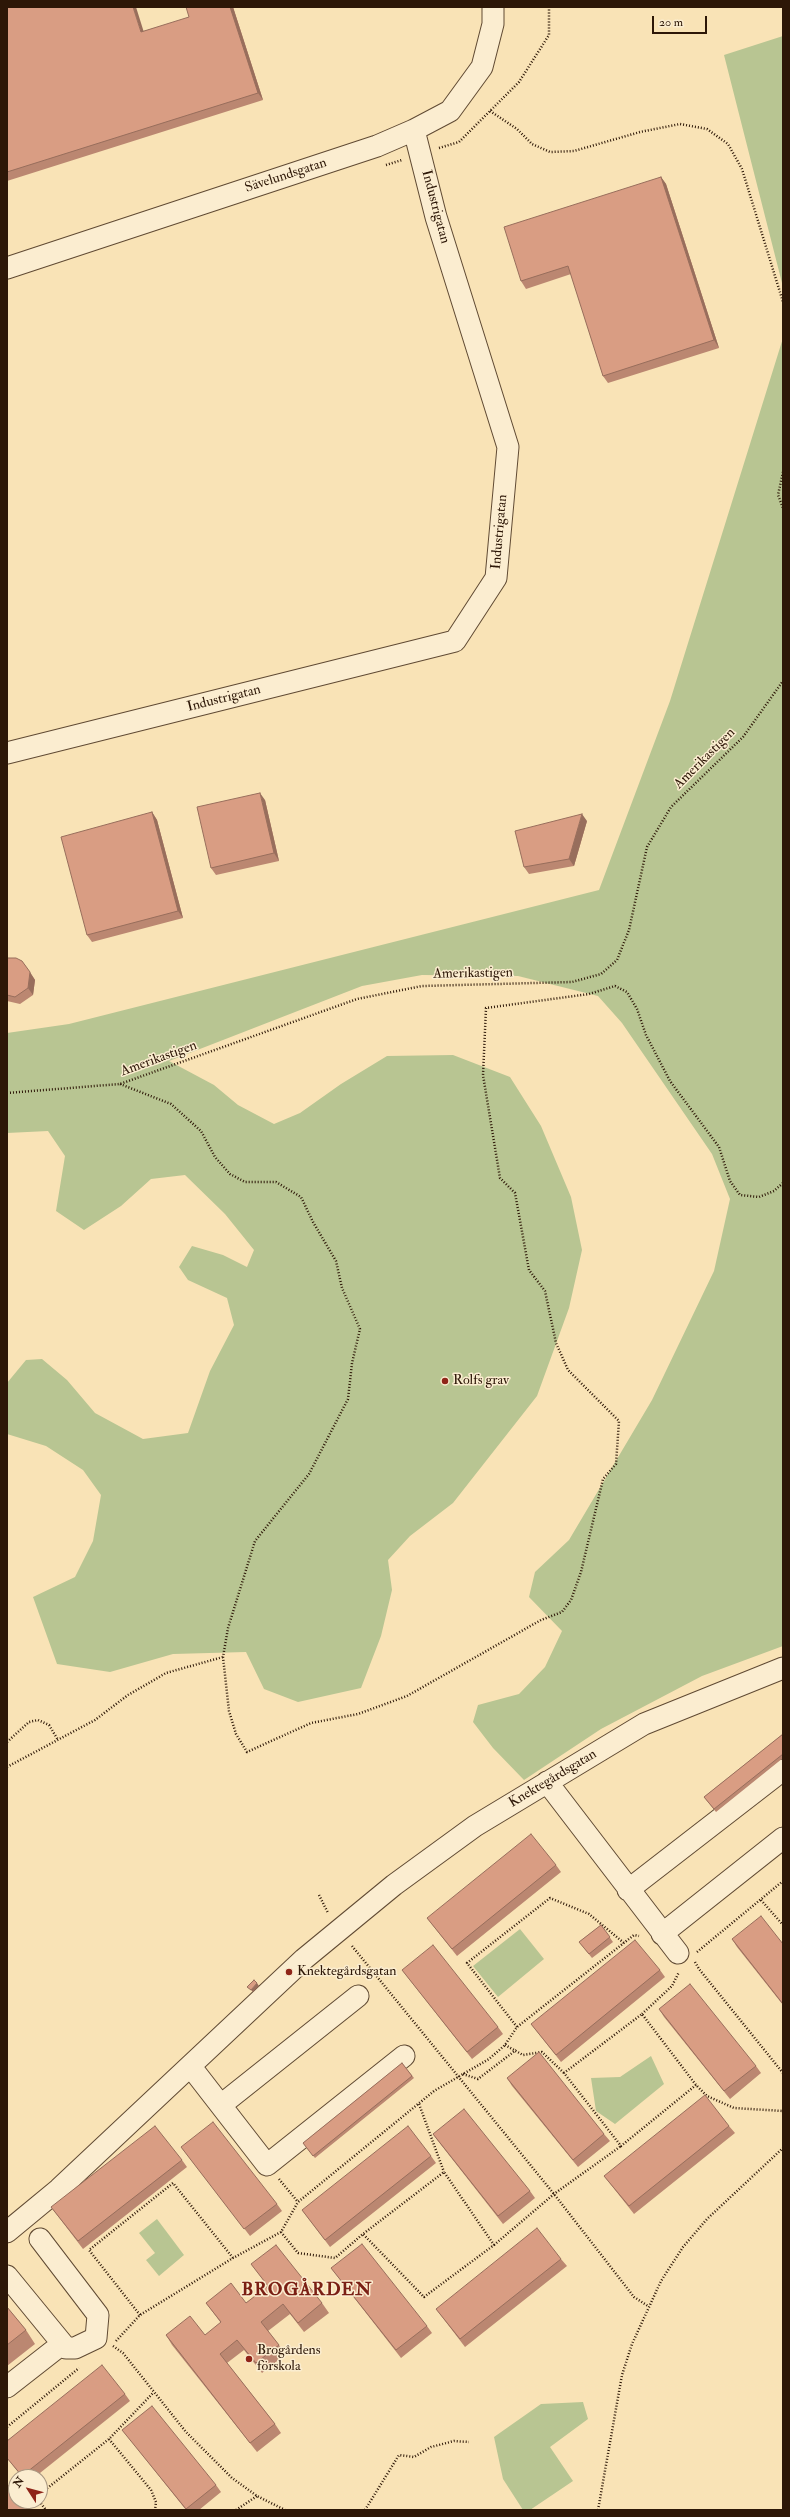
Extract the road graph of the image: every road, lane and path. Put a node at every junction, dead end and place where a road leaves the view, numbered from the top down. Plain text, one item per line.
1 (493, 7) edge
2 (490, 111) dead end
3 (414, 130) junction
4 (7, 268) edge
5 (783, 302) edge
6 (783, 472) edge
7 (783, 508) edge
8 (783, 681) edge
9 (7, 753) edge
10 (120, 1084) junction
11 (7, 1093) edge
12 (783, 1183) edge
13 (223, 1657) junction
14 (783, 1668) edge
15 (58, 1740) junction
16 (7, 1742) edge
17 (7, 1767) edge
18 (783, 1770) edge
19 (548, 1782) junction
20 (783, 1838) edge
21 (783, 1881) edge
22 (628, 1890) junction
23 (319, 1895) dead end
24 (761, 1900) junction
25 (331, 1919) dead end
26 (783, 1925) edge
27 (662, 1934) junction
28 (641, 1937) dead end
29 (624, 1943) junction
30 (352, 1946) dead end
31 (679, 1960) joint
32 (358, 1996) dead end
33 (642, 2014) junction
34 (517, 2026) junction
35 (504, 2045) junction
36 (516, 2050) junction
37 (404, 2056) dead end
38 (191, 2067) junction
39 (783, 2072) edge
40 (564, 2073) junction
41 (463, 2074) junction
42 (458, 2075) junction
43 (696, 2085) junction
44 (419, 2104) junction
45 (221, 2105) junction
46 (783, 2111) edge
47 (621, 2146) junction
48 (783, 2148) edge
49 (267, 2165) junction
50 (444, 2172) junction
51 (554, 2194) junction
52 (298, 2202) junction
53 (7, 2232) edge
54 (281, 2232) junction
55 (363, 2234) junction
56 (40, 2239) dead end
57 (494, 2245) junction
58 (232, 2258) junction
59 (7, 2276) edge
60 (648, 2306) junction
61 (140, 2315) junction
62 (62, 2344) junction
63 (86, 2363) dead end
64 (7, 2387) edge
65 (154, 2393) junction
66 (7, 2427) edge
67 (109, 2439) junction
68 (469, 2442) dead end
69 (48, 2488) edge
70 (257, 2496) junction
71 (155, 2510) edge
72 (236, 2510) edge
73 (285, 2510) edge
74 (365, 2510) edge
75 (598, 2510) edge

1 - 3 street, Sävelundsgatan
2 - 5 path
3 - 4 street, Sävelundsgatan
3 - 9 street, Industrigatan
6 - 7 path
8 - 10 path, Amerikastigen
10 - 11 path, Amerikastigen
10 - 13 path
12 - 13 path
13 - 15 path
14 - 19 street, Knektegårdsgatan
15 - 16 path
15 - 17 path
18 - 22 street
19 - 22 street
19 - 38 street, Knektegårdsgatan
20 - 27 street
21 - 24 path
22 - 27 street
23 - 25 path
24 - 26 path
24 - 39 path
27 - 31 street
28 - 29 path
29 - 34 path
29 - 34 path
30 - 42 path
31 - 33 path
32 - 45 street
33 - 40 path
33 - 43 path
34 - 35 path
35 - 36 path
35 - 41 path
36 - 40 path
36 - 41 path
37 - 49 street
38 - 45 street
38 - 53 street, Knektegårdsgatan
40 - 47 path
41 - 42 path
42 - 44 path
42 - 51 path
43 - 46 path
43 - 47 path
44 - 50 path
44 - 52 path
45 - 49 street
47 - 51 path
48 - 60 path
49 - 52 path
50 - 55 path
50 - 57 path
51 - 57 path
51 - 60 path
52 - 54 path
54 - 55 path
54 - 58 path
55 - 57 path
56 - 62 street
58 - 61 path
58 - 61 path
59 - 62 street
60 - 75 path
61 - 65 path
62 - 64 street
63 - 66 path
65 - 67 path
65 - 70 path
67 - 69 path
67 - 71 path
68 - 74 path
70 - 72 path
70 - 73 path

